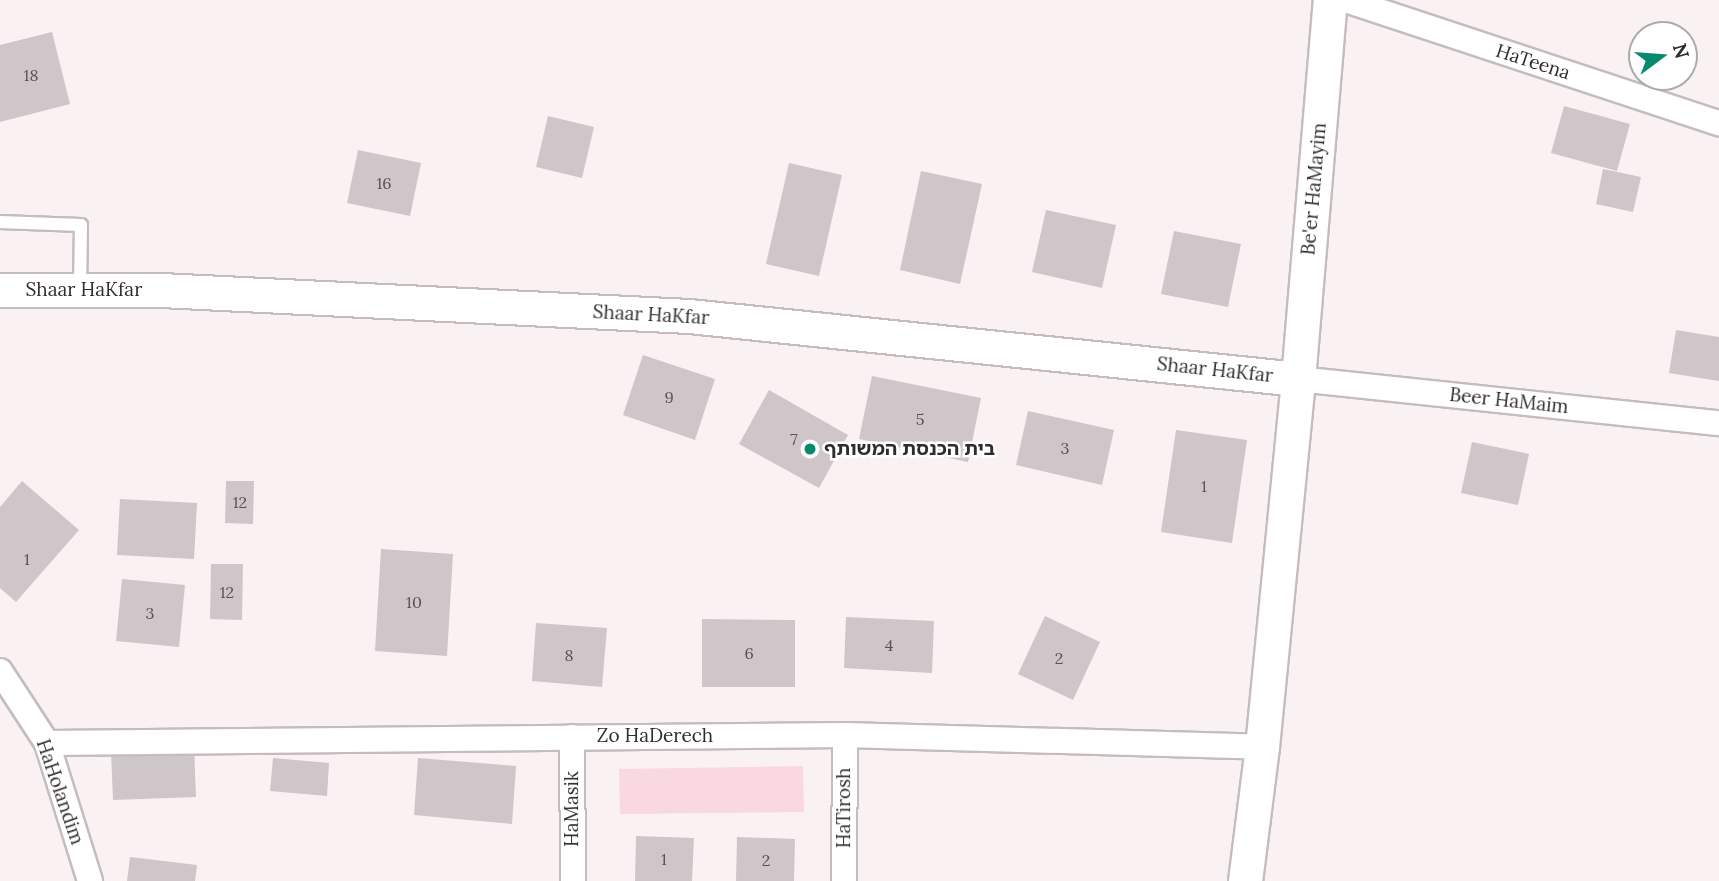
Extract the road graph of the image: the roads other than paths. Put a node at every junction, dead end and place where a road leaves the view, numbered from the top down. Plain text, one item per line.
1 (1330, 0) edge
2 (1346, 0) edge
3 (1719, 124) edge
4 (0, 222) edge
5 (0, 290) edge
6 (80, 290) junction
7 (1298, 379) junction
8 (1719, 423) edge
9 (0, 671) edge
10 (845, 735) junction
11 (572, 737) junction
12 (47, 743) junction
13 (1262, 747) junction
14 (90, 881) edge
15 (573, 881) edge
16 (844, 881) edge
17 (1245, 881) edge

1 - 7 main road, Be'er HaMayim
2 - 3 street, HaTeena
4 - 6 lane
5 - 6 main road, Shaar HaKfar
6 - 7 main road, Shaar HaKfar
7 - 8 street, Beer HaMaim
7 - 13 main road, Be'er HaMayim
9 - 12 street, HaHolandim
10 - 11 street, Zo HaDerech
10 - 13 street, Zo HaDerech
10 - 16 street, HaTirosh
11 - 12 street, Zo HaDerech
11 - 15 street, HaMasik
12 - 14 street, HaHolandim
13 - 17 main road, Be'er HaMayim

